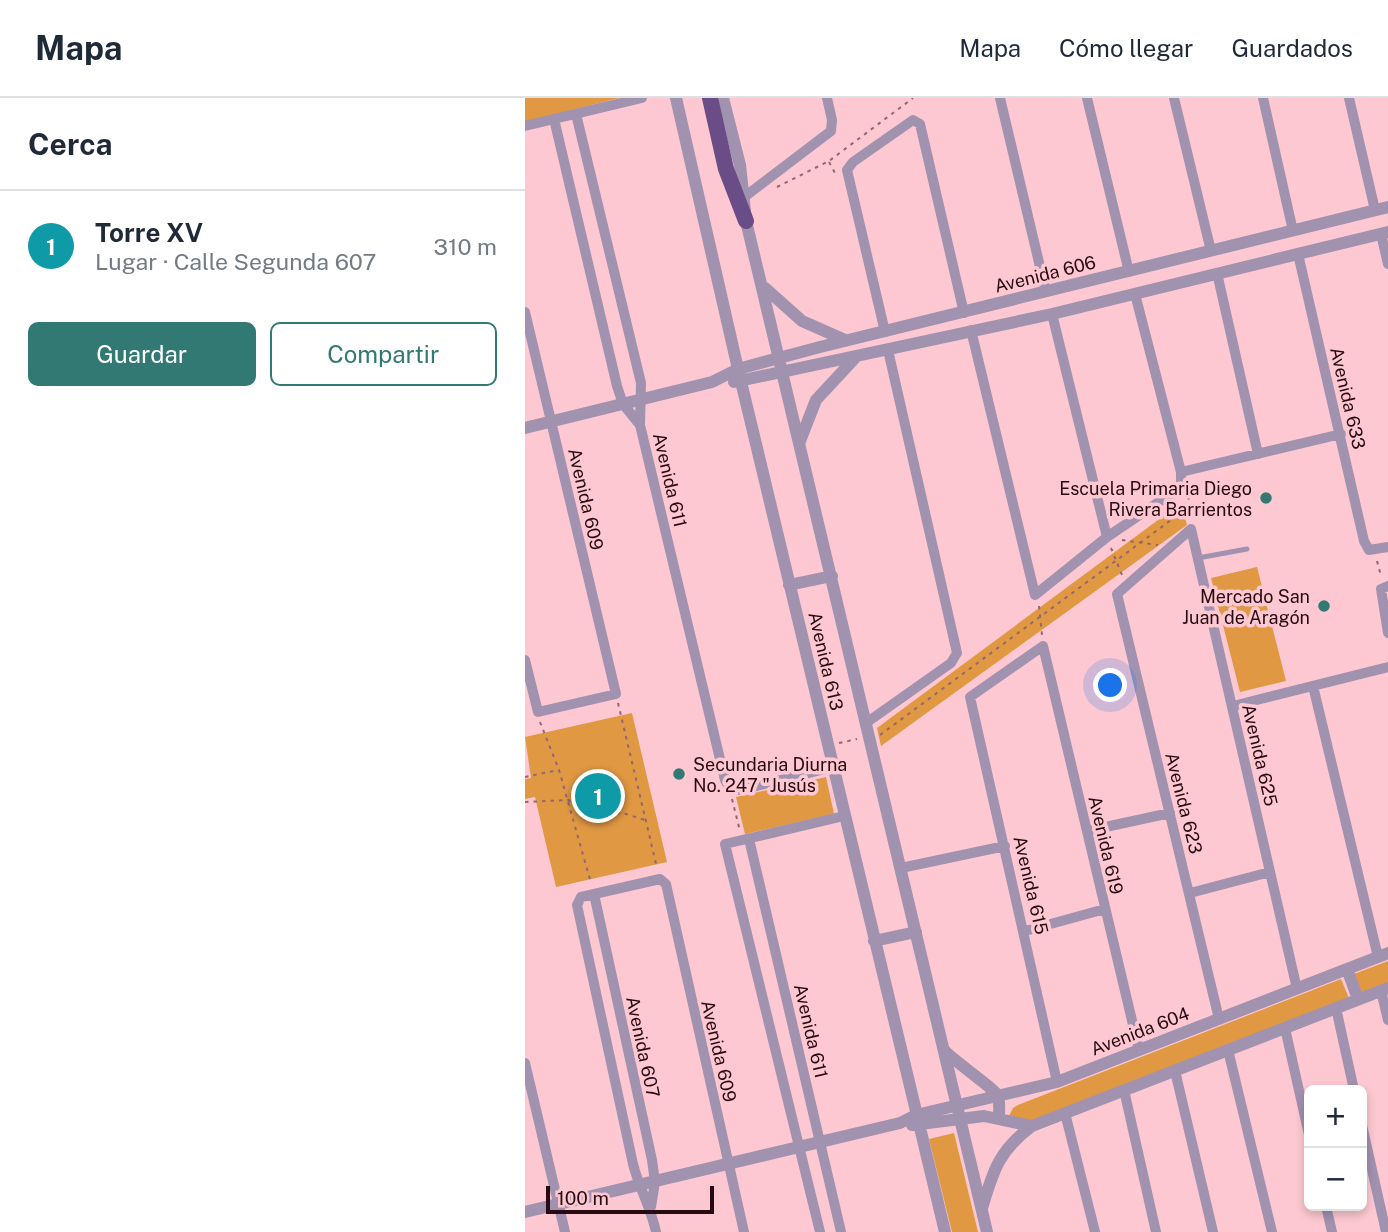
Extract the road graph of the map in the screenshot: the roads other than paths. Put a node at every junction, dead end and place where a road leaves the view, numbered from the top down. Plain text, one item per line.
1 (642, 98) edge
2 (676, 98) edge
3 (710, 98) edge
4 (723, 98) edge
5 (827, 98) edge
6 (1000, 98) edge
7 (1087, 98) edge
8 (1174, 98) edge
9 (1263, 98) edge
10 (1349, 98) edge
11 (576, 114) junction
12 (554, 119) junction
13 (525, 126) edge
14 (743, 198) junction
15 (1382, 209) edge
16 (746, 220) junction
17 (1293, 231) junction
18 (1384, 233) edge
19 (1211, 251) junction
20 (1298, 254) junction
21 (1176, 260) junction
22 (1388, 264) edge
23 (1129, 272) junction
24 (1217, 273) junction
25 (1182, 282) junction
26 (764, 288) junction
27 (1046, 292) junction
28 (1135, 294) junction
29 (525, 312) edge
30 (964, 313) junction
31 (1052, 314) junction
32 (971, 330) junction
33 (885, 332) junction
34 (845, 341) junction
35 (831, 344) junction
36 (888, 350) junction
37 (856, 357) junction
38 (780, 358) junction
39 (836, 362) junction
40 (784, 374) junction
41 (739, 376) junction
42 (643, 399) junction
43 (623, 404) junction
44 (551, 421) junction
45 (640, 425) junction
46 (525, 428) edge
47 (1341, 434) junction
48 (800, 441) junction
49 (1258, 454) junction
50 (1181, 472) junction
51 (1107, 537) junction
52 (1388, 547) edge
53 (1247, 549) dead end
54 (1198, 558) junction
55 (832, 576) junction
56 (789, 585) junction
57 (1385, 588) edge
58 (1117, 594) joint
59 (1388, 634) edge
60 (1043, 646) joint
61 (525, 660) edge
62 (1388, 667) edge
63 (1313, 686) junction
64 (1233, 706) junction
65 (866, 723) junction
66 (833, 767) junction
67 (1170, 813) junction
68 (844, 816) junction
69 (1087, 831) junction
70 (745, 839) junction
71 (1005, 846) junction
72 (901, 868) junction
73 (1270, 872) junction
74 (1190, 893) junction
75 (594, 894) junction
76 (1105, 909) junction
77 (1025, 931) junction
78 (916, 932) junction
79 (874, 941) junction
80 (1383, 955) edge
81 (1347, 969) junction
82 (1297, 989) junction
83 (1384, 989) edge
84 (1359, 999) junction
85 (1336, 1008) junction
86 (1219, 1019) junction
87 (1388, 1020) edge
88 (1285, 1028) junction
89 (943, 1049) junction
90 (1139, 1050) junction
91 (1228, 1050) junction
92 (525, 1063) edge
93 (1175, 1071) junction
94 (1057, 1082) junction
95 (1353, 1085) edge
96 (1124, 1090) junction
97 (998, 1097) junction
98 (958, 1112) junction
99 (1065, 1113) junction
100 (1304, 1113) edge
101 (999, 1119) junction
102 (918, 1120) junction
103 (1032, 1126) junction
104 (821, 1141) junction
105 (800, 1146) junction
106 (1367, 1147) edge
107 (729, 1165) junction
108 (655, 1182) junction
109 (639, 1186) junction
110 (559, 1205) junction
111 (651, 1207) junction
112 (982, 1208) junction
113 (1327, 1211) edge
114 (525, 1212) edge
115 (565, 1232) edge
116 (656, 1232) edge
117 (744, 1232) edge
118 (820, 1232) edge
119 (841, 1232) edge
120 (945, 1232) edge
121 (988, 1232) edge
122 (1095, 1232) edge
123 (1156, 1232) edge
124 (1213, 1232) edge
125 (1272, 1232) edge
126 (1332, 1232) edge
127 (1386, 1232) edge

1 - 11 street
2 - 41 street, Avenida 613
3 - 16 highway
4 - 14 street, Avenida 613
5 - 14 street
6 - 27 street
7 - 23 street
8 - 19 street
9 - 17 street
10 - 15 street
11 - 12 street
11 - 42 street, Avenida 611
12 - 13 street
12 - 43 street, Avenida 611
14 - 16 street, Avenida 613
15 - 17 street, Avenida 606
16 - 26 street, Avenida 613
17 - 19 street, Avenida 606
18 - 20 street, Avenida 606
18 - 22 street
19 - 21 street, Avenida 606
20 - 24 street, Avenida 606
20 - 47 street, Avenida 633
21 - 23 street, Avenida 606
21 - 25 street
23 - 27 street, Avenida 606
24 - 25 street, Avenida 606
24 - 49 street
25 - 28 street, Avenida 606
26 - 34 street
26 - 38 street, Avenida 613
27 - 30 street, Avenida 606
28 - 31 street, Avenida 606
28 - 50 street
29 - 44 street, Avenida 609
30 - 33 street, Avenida 606
30 - 33 street
31 - 32 street, Avenida 606
31 - 51 street
32 - 36 street, Avenida 606
32 - 51 street
33 - 34 street, Avenida 606
34 - 35 street, Avenida 606
35 - 38 street, Avenida 606
35 - 39 street
36 - 37 street, Avenida 606
36 - 65 street
37 - 39 street, Avenida 606
37 - 48 street
38 - 40 street, Avenida 613
38 - 41 street, Avenida 606
39 - 40 street, Avenida 606
40 - 41 street, Avenida 606
40 - 48 street, Avenida 613
41 - 42 street, Avenida 606
41 - 56 street, Avenida 613
42 - 43 street, Avenida 606
42 - 45 street, Avenida 611
43 - 44 street, Avenida 606
43 - 45 street, Avenida 611
44 - 46 street, Avenida 606
44 - 61 street, Avenida 609
45 - 66 street, Avenida 611
47 - 49 street
47 - 52 street, Avenida 633
48 - 55 street, Avenida 613
49 - 50 street
50 - 51 street
53 - 54 lane
54 - 58 street, Avenida 625
54 - 64 street, Avenida 625
55 - 56 street
55 - 65 street, Avenida 613
56 - 66 street, Avenida 613
57 - 59 street
58 - 67 street, Avenida 623
60 - 69 street, Avenida 619
60 - 71 street, Avenida 615
62 - 63 street
63 - 64 street
63 - 80 street
64 - 73 street, Avenida 625
65 - 72 street, Avenida 613
66 - 68 street, Avenida 613
67 - 69 street
67 - 74 street, Avenida 623
68 - 70 street
68 - 79 street, Avenida 613
69 - 76 street, Avenida 619
70 - 104 street, Avenida 611
70 - 105 street
71 - 72 street
71 - 77 street, Avenida 615
72 - 78 street, Avenida 613
73 - 74 street
73 - 82 street, Avenida 625
74 - 86 street, Avenida 623
75 - 107 street, Avenida 609
75 - 108 street, Avenida 607
75 - 109 street, Avenida 607
76 - 77 street
76 - 90 street, Avenida 619
77 - 94 street, Avenida 615
78 - 79 street
78 - 89 street, Avenida 613
79 - 102 street, Avenida 613
80 - 81 street, Avenida 604
81 - 82 street, Avenida 604
81 - 84 street
82 - 86 street, Avenida 604
83 - 84 street
83 - 87 street
84 - 85 street
85 - 88 street
85 - 95 street
86 - 90 street, Avenida 604
88 - 91 street
88 - 100 street
89 - 97 street
89 - 98 street, Avenida 613
90 - 94 street, Avenida 604
91 - 93 street
91 - 125 street
92 - 110 street
93 - 96 street
93 - 124 street
94 - 97 street, Avenida 604
96 - 99 street
96 - 123 street
97 - 98 street, Avenida 604
97 - 101 street
98 - 101 street, Avenida 604
98 - 102 street, Avenida 604
98 - 112 street, Avenida 613
99 - 103 street
99 - 122 street
101 - 103 street, Avenida 604
102 - 104 street, Avenida 604
102 - 120 street, Avenida 613
103 - 112 street
104 - 105 street, Avenida 604
104 - 119 street, Avenida 611
105 - 107 street, Avenida 604
105 - 118 street
106 - 127 street
107 - 108 street, Avenida 604
107 - 117 street, Avenida 609
108 - 109 street, Avenida 604
108 - 111 street, Avenida 607
109 - 110 street, Avenida 604
109 - 111 street, Avenida 607
110 - 114 street, Avenida 604
110 - 115 street
111 - 116 street, Avenida 607
112 - 121 street, Avenida 613
113 - 126 street

